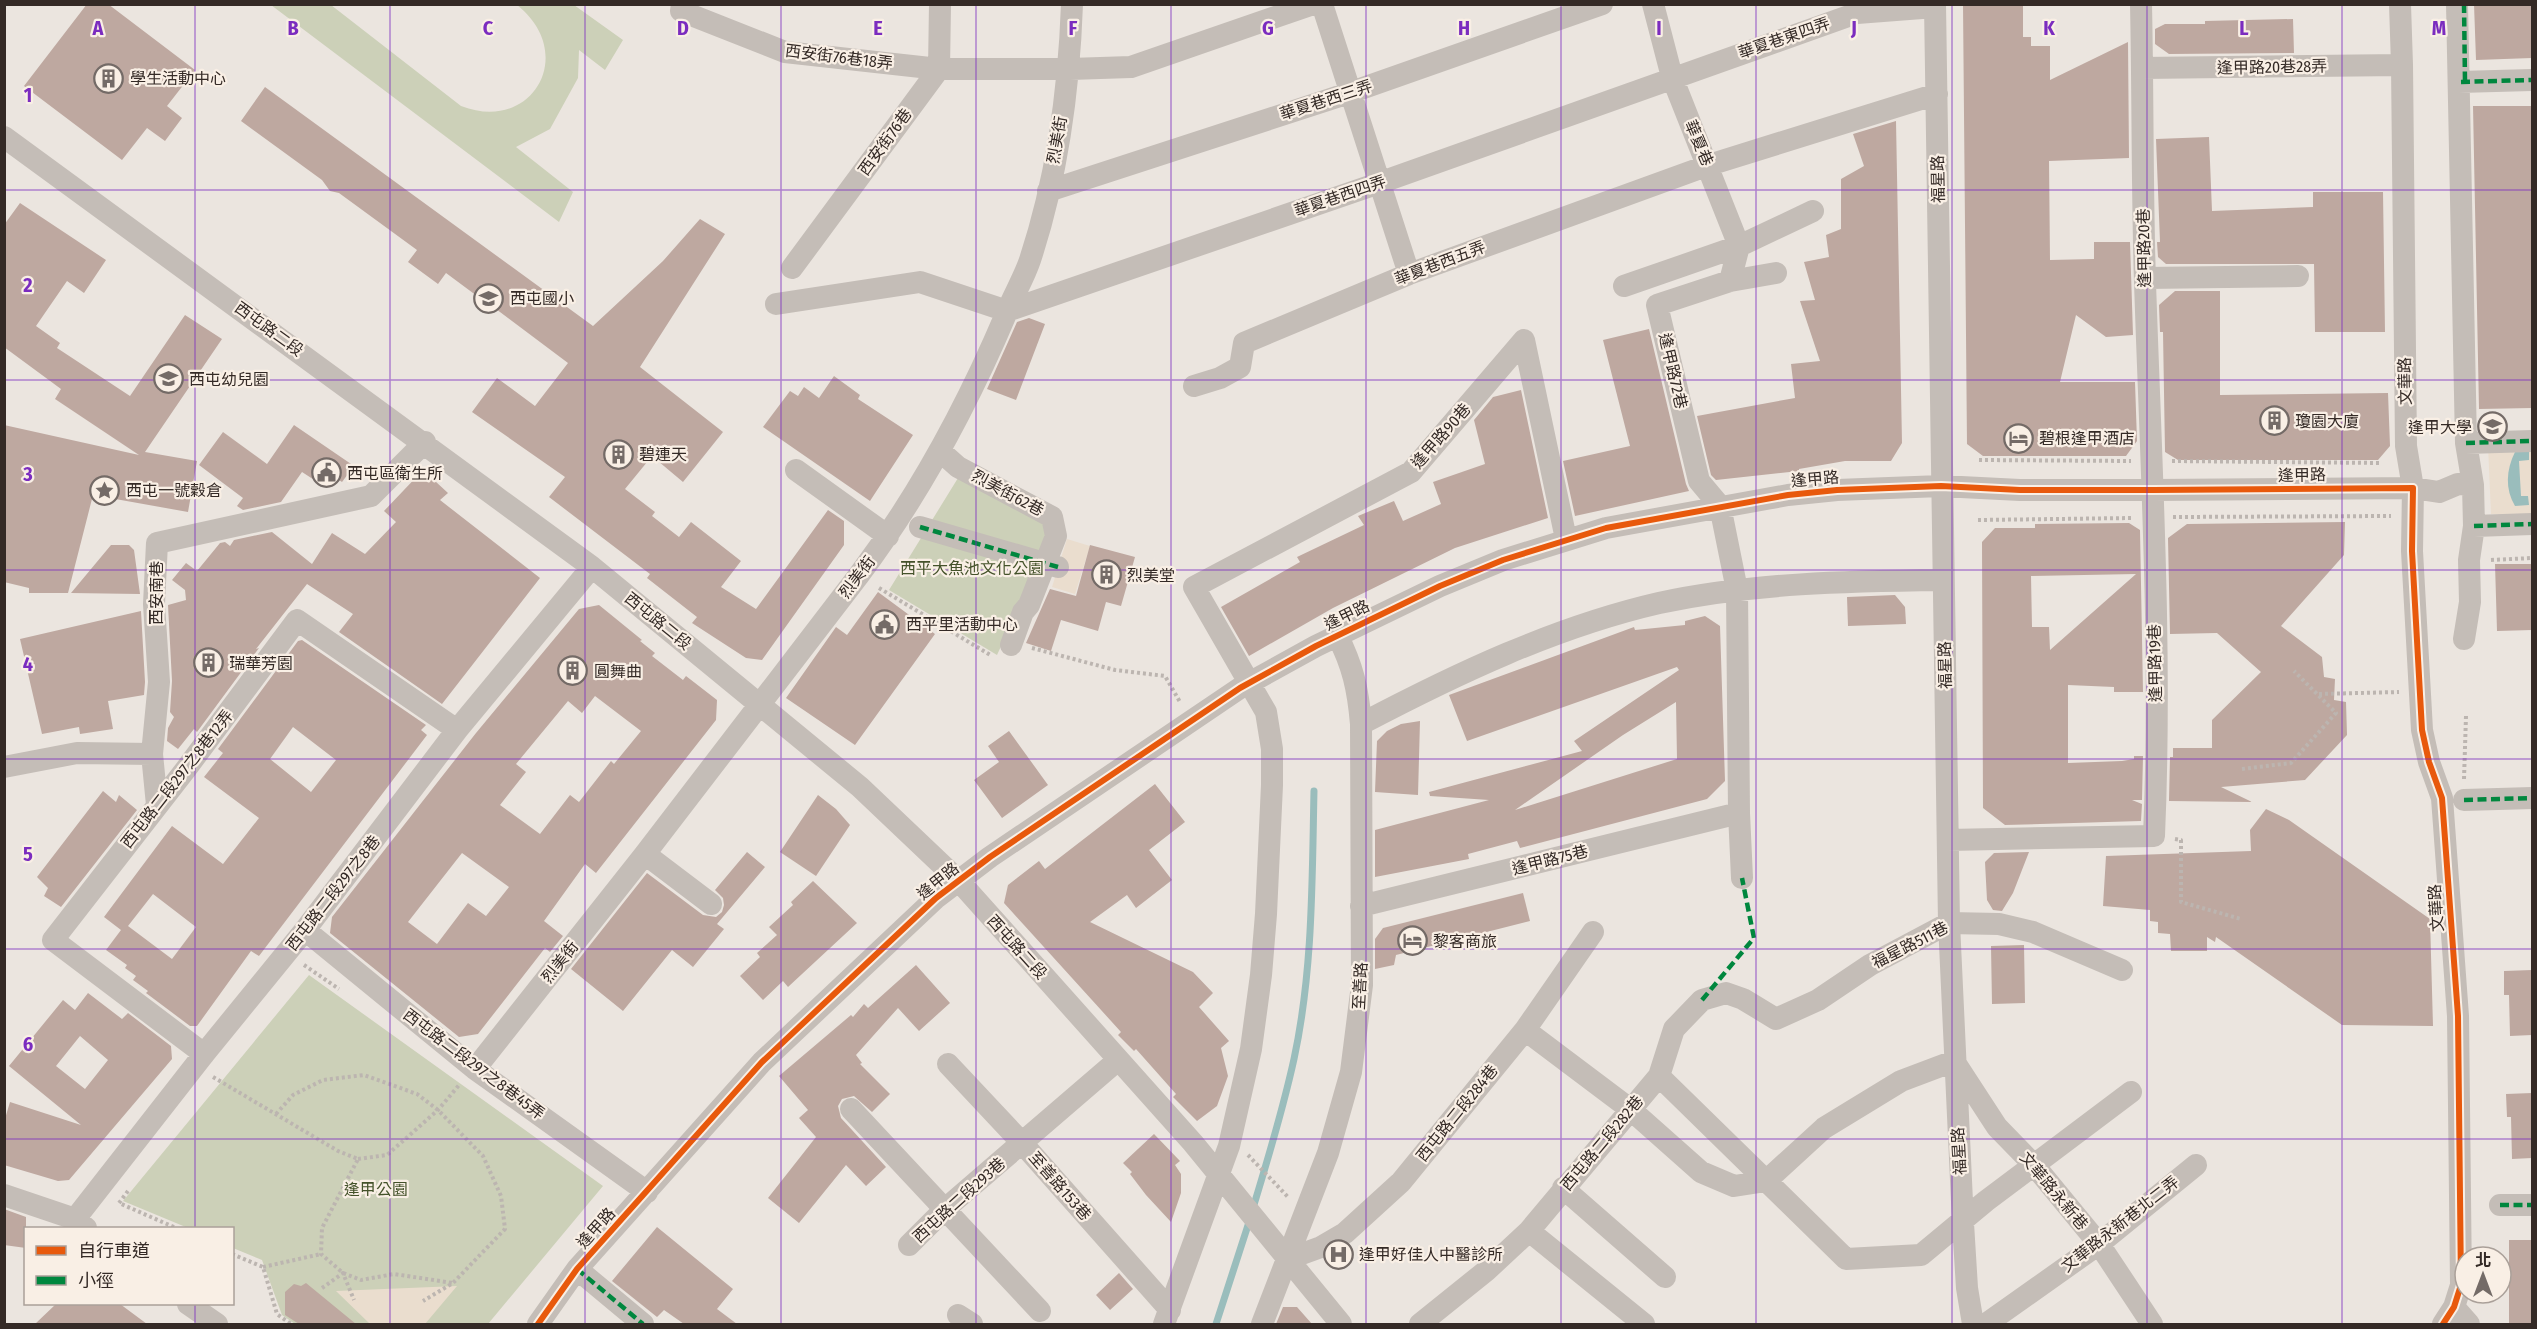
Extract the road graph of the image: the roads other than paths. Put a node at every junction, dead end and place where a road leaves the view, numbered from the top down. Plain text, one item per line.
1 (682, 4) edge
2 (940, 4) edge
3 (1072, 4) edge
4 (1313, 4) edge
5 (1322, 4) edge
6 (1602, 4) edge
7 (1653, 4) edge
8 (2141, 4) edge
9 (2400, 4) edge
10 (2457, 4) edge
11 (2464, 4) edge
12 (1935, 6) edge
13 (2402, 65) junction
14 (2142, 68) junction
15 (939, 69) junction
16 (1070, 69) junction
17 (1672, 77) junction
18 (2532, 80) edge
19 (2462, 82) junction
20 (1349, 93) junction
21 (1937, 94) junction
22 (4, 137) edge
23 (1709, 165) junction
24 (1379, 183) junction
25 (1048, 191) junction
26 (1812, 211) dead end
27 (1739, 246) junction
28 (792, 268) dead end
29 (1776, 273) dead end
30 (1409, 274) junction
31 (2298, 276) dead end
32 (2145, 278) junction
33 (1730, 281) junction
34 (1624, 286) dead end
35 (776, 304) dead end
36 (1007, 311) junction
37 (1194, 386) dead end
38 (2532, 441) edge
39 (424, 442) junction
40 (2466, 443) junction
41 (940, 450) junction
42 (796, 470) dead end
43 (2473, 485) junction
44 (1941, 486) junction
45 (2413, 488) junction
46 (2153, 490) junction
47 (1720, 506) junction
48 (2532, 524) edge
49 (920, 526) dead end
50 (2474, 526) junction
51 (888, 536) junction
52 (1566, 539) junction
53 (1052, 565) junction
54 (592, 567) junction
55 (1943, 580) junction
56 (1737, 590) junction
57 (1337, 635) junction
58 (2464, 639) dead end
59 (1011, 645) road end
60 (1250, 683) junction
61 (760, 704) junction
62 (1361, 724) junction
63 (457, 730) junction
64 (152, 754) junction
65 (4, 767) edge
66 (2532, 798) edge
67 (2464, 800) road end
68 (157, 805) junction
69 (1739, 813) junction
70 (1948, 840) junction
71 (645, 854) junction
72 (1742, 878) dead end
73 (959, 881) junction
74 (711, 904) dead end
75 (1361, 906) junction
76 (1949, 923) junction
77 (305, 930) junction
78 (1593, 932) dead end
79 (2122, 970) dead end
80 (1776, 1019) joint
81 (1525, 1030) junction
82 (1118, 1060) junction
83 (1954, 1061) junction
84 (948, 1064) dead end
85 (208, 1066) junction
86 (475, 1069) junction
87 (1659, 1076) junction
88 (2131, 1092) dead end
89 (851, 1109) dead end
90 (1630, 1109) junction
91 (1023, 1144) junction
92 (2034, 1165) junction
93 (2196, 1165) dead end
94 (1219, 1174) junction
95 (1766, 1181) junction
96 (1563, 1188) junction
97 (647, 1192) junction
98 (4, 1195) edge
99 (2500, 1205) dead end
100 (2532, 1205) edge
101 (945, 1209) junction
102 (1963, 1223) junction
103 (81, 1224) edge
104 (1529, 1231) junction
105 (2099, 1244) junction
106 (909, 1245) dead end
107 (1288, 1259) junction
108 (577, 1269) junction
109 (1665, 1277) dead end
110 (189, 1305) edge
111 (1040, 1311) dead end
112 (2449, 1316) edge
113 (1167, 1317) edge
114 (217, 1324) edge
115 (538, 1324) edge
116 (643, 1324) edge
117 (1262, 1324) edge
118 (1341, 1324) edge
119 (1420, 1324) edge
120 (1644, 1324) edge
121 (1973, 1324) edge
122 (1986, 1324) edge
123 (2152, 1324) edge
124 (2469, 1324) edge

1 - 15 street, 西安街76巷18弄
2 - 15 street
3 - 16 street, 烈美街
4 - 16 street
5 - 20 street
6 - 20 street, 華夏巷西三弄
7 - 17 street, 華夏巷
8 - 14 street, 逢甲路20巷
9 - 13 street, 文華路
10 - 19 street
11 - 19 street
12 - 17 street, 華夏巷東四弄
12 - 21 street, 福星路
13 - 14 street, 逢甲路20巷28弄
13 - 45 street, 文華路
14 - 32 street, 逢甲路20巷
15 - 16 street
15 - 28 street, 西安街76巷
16 - 25 street, 烈美街
17 - 23 street, 華夏巷
17 - 24 street, 華夏巷西四弄
18 - 19 street
19 - 40 street
20 - 24 street
20 - 25 street, 華夏巷西三弄
21 - 23 street, 華夏巷西五弄
21 - 44 street, 福星路
22 - 39 street, 西屯路二段
23 - 27 street, 華夏巷
23 - 30 street, 華夏巷西五弄
24 - 30 street
24 - 36 street, 華夏巷西四弄
25 - 36 street, 烈美街
26 - 27 street
27 - 33 street
27 - 34 street
29 - 33 street
30 - 37 street, 華夏巷西五弄
31 - 32 street
32 - 46 street, 逢甲路20巷
33 - 47 street, 逢甲路72巷
35 - 36 street
36 - 41 street, 烈美街
38 - 40 street
39 - 54 street, 西屯路二段
39 - 64 street, 西安南巷
40 - 43 street
41 - 51 street, 烈美街
41 - 53 street, 烈美街62巷
42 - 51 street
43 - 45 street, 逢甲路
43 - 50 street
44 - 46 street, 逢甲路
44 - 47 street, 逢甲路
44 - 55 street, 福星路
45 - 46 street, 逢甲路
45 - 112 street, 文華路
46 - 70 street, 逢甲路19巷
47 - 52 street, 逢甲路
47 - 56 street
48 - 50 street
49 - 53 street
50 - 58 street
51 - 61 street, 烈美街
52 - 57 street, 逢甲路
52 - 60 street, 逢甲路90巷
53 - 59 street, 烈美街62巷
54 - 61 street, 西屯路二段
54 - 63 street, 西屯路二段297之8巷
55 - 56 street
55 - 70 street, 福星路
56 - 62 street
56 - 69 street
57 - 60 street, 逢甲路
57 - 62 street, 至善路
60 - 73 street, 逢甲路
60 - 94 street
61 - 71 street, 烈美街
61 - 73 street, 西屯路二段
62 - 75 street, 至善路
63 - 68 street, 西屯路二段297之8巷12弄
63 - 77 street, 西屯路二段297之8巷
64 - 65 street
64 - 68 street
66 - 67 street
68 - 85 street, 西屯路二段297之8巷12弄
69 - 72 street
69 - 75 street, 逢甲路75巷
70 - 76 street, 福星路
71 - 74 street
71 - 86 street, 烈美街
73 - 82 street, 西屯路二段
73 - 97 street, 逢甲路
75 - 107 street, 至善路
76 - 79 street, 福星路511巷
76 - 80 street, 福星路511巷
76 - 83 street, 福星路
77 - 85 street, 西屯路二段297之8巷
77 - 86 street, 西屯路二段297之8巷45弄
78 - 81 street, 西屯路二段284巷
80 - 87 street, 西屯路二段282巷
81 - 90 street
81 - 107 street, 西屯路二段284巷
82 - 91 street, 西屯路二段293巷
82 - 94 street, 西屯路二段
83 - 92 street, 文華路永新巷
83 - 95 street
83 - 102 street, 福星路
84 - 91 street, 至善路153巷
85 - 103 street, 西屯路二段297之8巷
86 - 97 street, 西屯路二段297之8巷45弄
87 - 90 street, 西屯路二段282巷
87 - 95 street
88 - 92 street
89 - 101 street
90 - 95 street
90 - 96 street, 西屯路二段282巷
91 - 101 street, 西屯路二段293巷
91 - 113 street, 至善路153巷
92 - 102 street
92 - 105 street, 文華路永新巷
93 - 105 street, 文華路永新巷北二弄
94 - 107 street, 西屯路二段
94 - 113 street
95 - 102 street
96 - 104 street, 西屯路二段282巷
96 - 109 street
97 - 108 street, 逢甲路
98 - 103 street
99 - 100 street
101 - 106 street, 西屯路二段293巷
101 - 111 street
102 - 121 street, 福星路
104 - 119 street, 西屯路二段282巷
104 - 120 street
105 - 122 street, 文華路永新巷北二弄
105 - 123 street, 文華路永新巷
107 - 117 street, 至善路
107 - 118 street
108 - 115 street, 逢甲路
108 - 116 street
110 - 114 street
112 - 124 street

